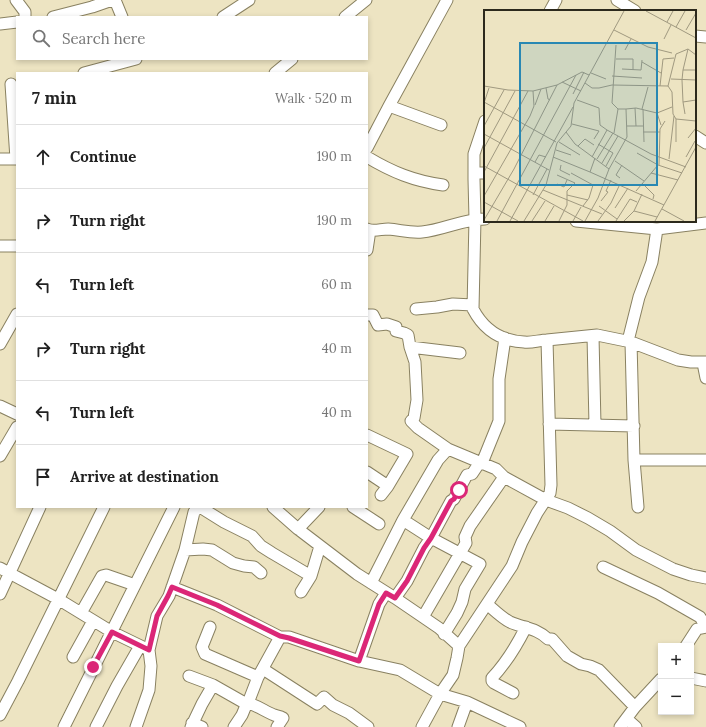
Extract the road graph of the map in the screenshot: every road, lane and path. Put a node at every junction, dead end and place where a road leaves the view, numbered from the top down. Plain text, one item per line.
1 (16, 0) edge
2 (114, 0) edge
3 (249, 0) edge
4 (366, 0) edge
5 (447, 0) edge
6 (556, 0) edge
7 (617, 0) edge
8 (551, 10) edge
9 (633, 10) edge
10 (25, 16) edge
11 (57, 16) edge
12 (122, 16) edge
13 (225, 16) edge
14 (346, 16) edge
15 (16, 22) edge
16 (0, 24) edge
17 (696, 36) edge
18 (706, 37) edge
19 (132, 60) edge
20 (291, 60) edge
21 (88, 72) edge
22 (276, 72) edge
23 (9, 84) edge
24 (388, 106) junction
25 (484, 124) edge
26 (441, 125) dead end
27 (696, 137) edge
28 (706, 143) edge
29 (368, 146) edge
30 (0, 159) edge
31 (16, 159) edge
32 (368, 159) edge
33 (480, 173) edge
34 (443, 185) dead end
35 (480, 219) edge
36 (586, 222) edge
37 (706, 223) edge
38 (657, 229) junction
39 (368, 230) edge
40 (0, 246) edge
41 (16, 246) edge
42 (473, 305) junction
43 (416, 309) dead end
44 (368, 315) edge
45 (16, 316) edge
46 (593, 336) junction
47 (505, 338) junction
48 (547, 340) junction
49 (630, 342) junction
50 (0, 344) edge
51 (410, 347) junction
52 (460, 353) dead end
53 (704, 362) edge
54 (706, 378) edge
55 (0, 406) edge
56 (16, 414) edge
57 (549, 424) junction
58 (595, 425) junction
59 (634, 426) junction
60 (16, 429) edge
61 (368, 436) edge
62 (448, 449) junction
63 (0, 456) edge
64 (634, 460) junction
65 (706, 460) edge
66 (481, 462) junction
67 (368, 473) edge
68 (504, 477) junction
69 (546, 500) junction
70 (638, 507) dead end
71 (39, 508) edge
72 (104, 508) edge
73 (174, 508) edge
74 (194, 508) edge
75 (274, 508) edge
76 (318, 508) edge
77 (354, 508) edge
78 (402, 520) junction
79 (379, 524) dead end
80 (298, 530) junction
81 (431, 538) junction
82 (320, 546) junction
83 (186, 550) junction
84 (460, 552) junction
85 (603, 567) dead end
86 (5, 570) edge
87 (261, 573) dead end
88 (311, 576) junction
89 (706, 578) edge
90 (371, 583) junction
91 (135, 585) junction
92 (172, 587) junction
93 (301, 592) dead end
94 (0, 594) edge
95 (391, 596) junction
96 (58, 599) junction
97 (487, 604) junction
98 (81, 614) junction
99 (423, 617) junction
100 (93, 621) junction
101 (210, 627) dead end
102 (526, 627) junction
103 (706, 627) edge
104 (112, 632) junction
105 (444, 634) junction
106 (280, 636) junction
107 (688, 643) edge
108 (459, 646) junction
109 (144, 648) junction
110 (73, 657) dead end
111 (359, 661) junction
112 (261, 673) junction
113 (189, 676) dead end
114 (694, 679) edge
115 (658, 682) edge
116 (706, 682) edge
117 (213, 685) junction
118 (513, 693) dead end
119 (440, 694) junction
120 (246, 702) junction
121 (467, 702) junction
122 (636, 707) junction
123 (0, 715) edge
124 (623, 723) edge
125 (195, 726) edge
126 (514, 726) edge
127 (64, 727) edge
128 (96, 727) edge
129 (136, 727) edge
130 (234, 727) edge
131 (277, 727) edge
132 (368, 727) edge
133 (422, 727) edge
134 (458, 727) edge
135 (636, 727) edge

1 - 10 street
2 - 11 street
2 - 12 street
3 - 13 street
4 - 14 street
5 - 24 street
6 - 8 street
7 - 9 street
15 - 16 street
17 - 18 street
19 - 21 street
20 - 22 street
23 - 31 street
24 - 26 street
24 - 29 street
25 - 33 street
27 - 28 street
30 - 31 street
32 - 34 street
33 - 35 street
35 - 39 street
35 - 42 street
36 - 38 street
37 - 38 street
38 - 49 street
40 - 41 street
42 - 43 street
42 - 47 street
44 - 51 street
45 - 50 street
46 - 48 street
46 - 49 street
46 - 58 street
47 - 48 street
47 - 66 street
48 - 57 street
49 - 53 street
49 - 59 street
51 - 52 street
51 - 62 street
53 - 54 street
55 - 56 street
57 - 58 street
57 - 69 street
58 - 59 street
59 - 64 street
60 - 63 street
61 - 67 street
62 - 66 street
62 - 78 street
64 - 65 street
64 - 70 street
66 - 68 street
66 - 81 street
68 - 69 street
68 - 84 street
69 - 89 street
69 - 97 street
71 - 86 street
72 - 96 street
73 - 91 street
74 - 83 street
74 - 88 street
75 - 80 street
76 - 80 street
77 - 79 street
78 - 81 street
78 - 90 street
80 - 82 street
81 - 84 street
81 - 95 street
82 - 88 street
82 - 90 street
83 - 87 street
83 - 92 street
84 - 99 street
84 - 105 street
85 - 103 street
86 - 94 street
86 - 96 street
88 - 93 street
90 - 95 street
91 - 98 street
91 - 104 street
92 - 106 street
92 - 109 street
95 - 99 street
95 - 111 street
96 - 98 street
96 - 123 street
97 - 102 street
97 - 108 street
98 - 100 street
99 - 105 street
100 - 104 street
100 - 110 street
101 - 112 street
102 - 118 street
102 - 122 street
103 - 107 street
104 - 109 street
104 - 127 street
105 - 108 street
106 - 111 street
106 - 112 street
108 - 119 street
109 - 128 street
109 - 129 street
111 - 119 street
112 - 120 street
112 - 132 street
113 - 117 street
114 - 116 street
115 - 122 street
117 - 120 street
117 - 125 street
119 - 121 street
119 - 133 street
120 - 130 street
120 - 131 street
121 - 126 street
121 - 134 street
122 - 124 street
124 - 135 street

